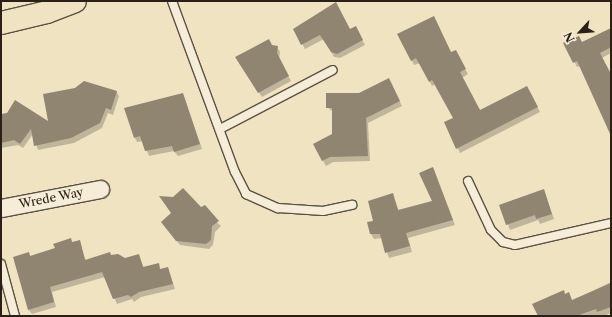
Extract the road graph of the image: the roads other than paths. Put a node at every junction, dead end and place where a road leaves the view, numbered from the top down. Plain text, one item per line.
1 (75, 1) edge
2 (172, 1) edge
3 (1, 23) edge
4 (333, 70) dead end
5 (220, 129) junction
6 (468, 181) dead end
7 (100, 189) dead end
8 (352, 205) dead end
9 (1, 208) edge
10 (611, 223) edge
11 (1, 264) edge
12 (15, 316) edge

1 - 3 main road
2 - 5 lane
4 - 5 lane
5 - 8 lane
6 - 10 lane
7 - 9 street, Wrede Way
11 - 12 lane

